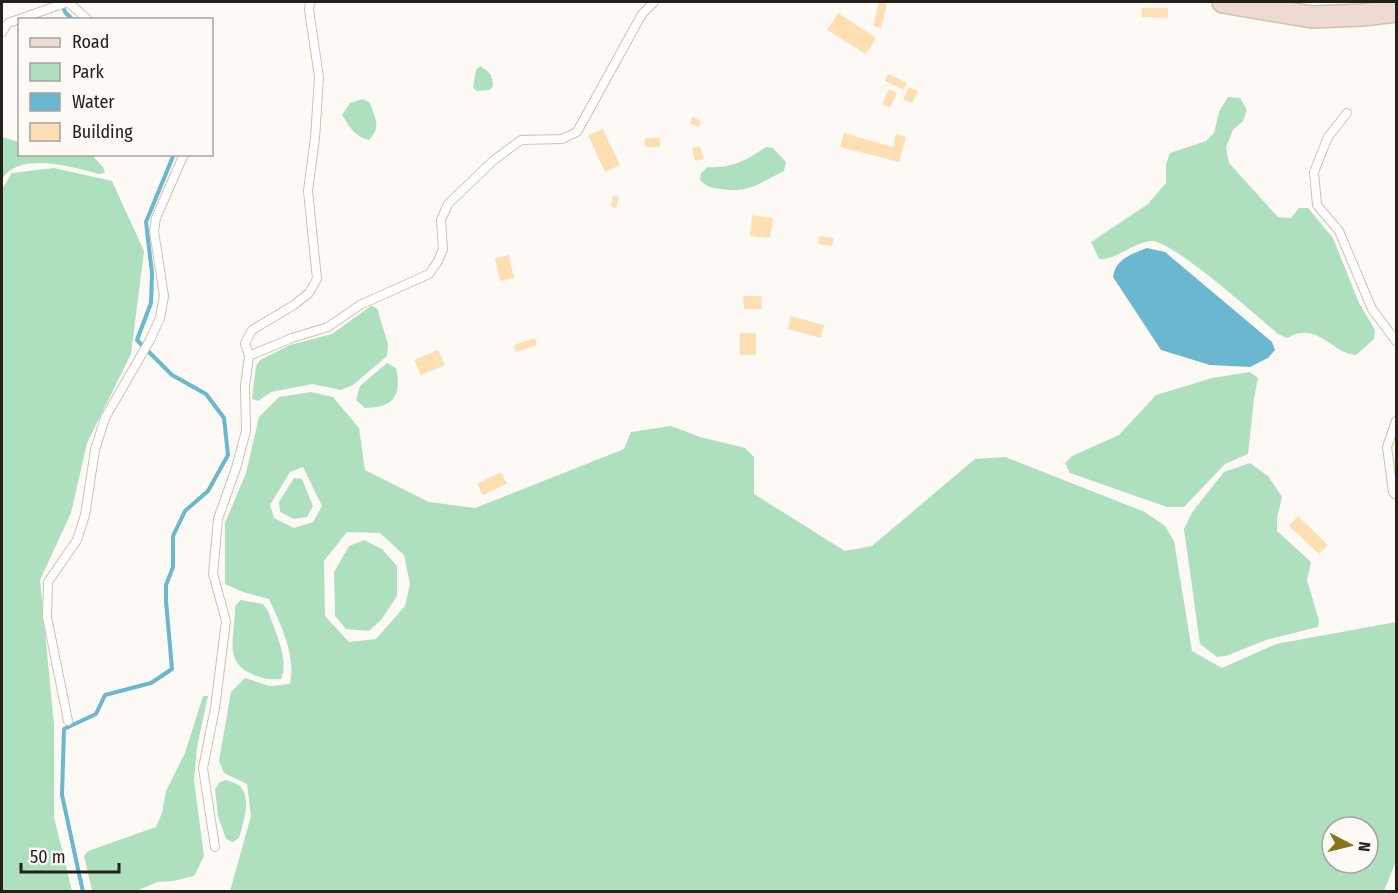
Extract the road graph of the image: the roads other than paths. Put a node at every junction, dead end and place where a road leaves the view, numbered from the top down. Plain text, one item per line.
1 (68, 2) edge
2 (310, 2) edge
3 (654, 2) edge
4 (1223, 2) edge
5 (1396, 11) edge
6 (21, 18) edge
7 (86, 18) edge
8 (18, 19) edge
9 (2, 32) edge
10 (1347, 113) dead end
11 (183, 156) edge
12 (1396, 341) edge
13 (249, 356) junction
14 (1396, 421) edge
15 (1396, 495) edge
16 (68, 721) dead end
17 (215, 847) dead end

1 - 6 lane
1 - 7 lane
2 - 13 lane
3 - 13 lane
4 - 5 main road
8 - 9 lane
10 - 12 lane
11 - 16 lane
13 - 17 lane
14 - 15 lane

